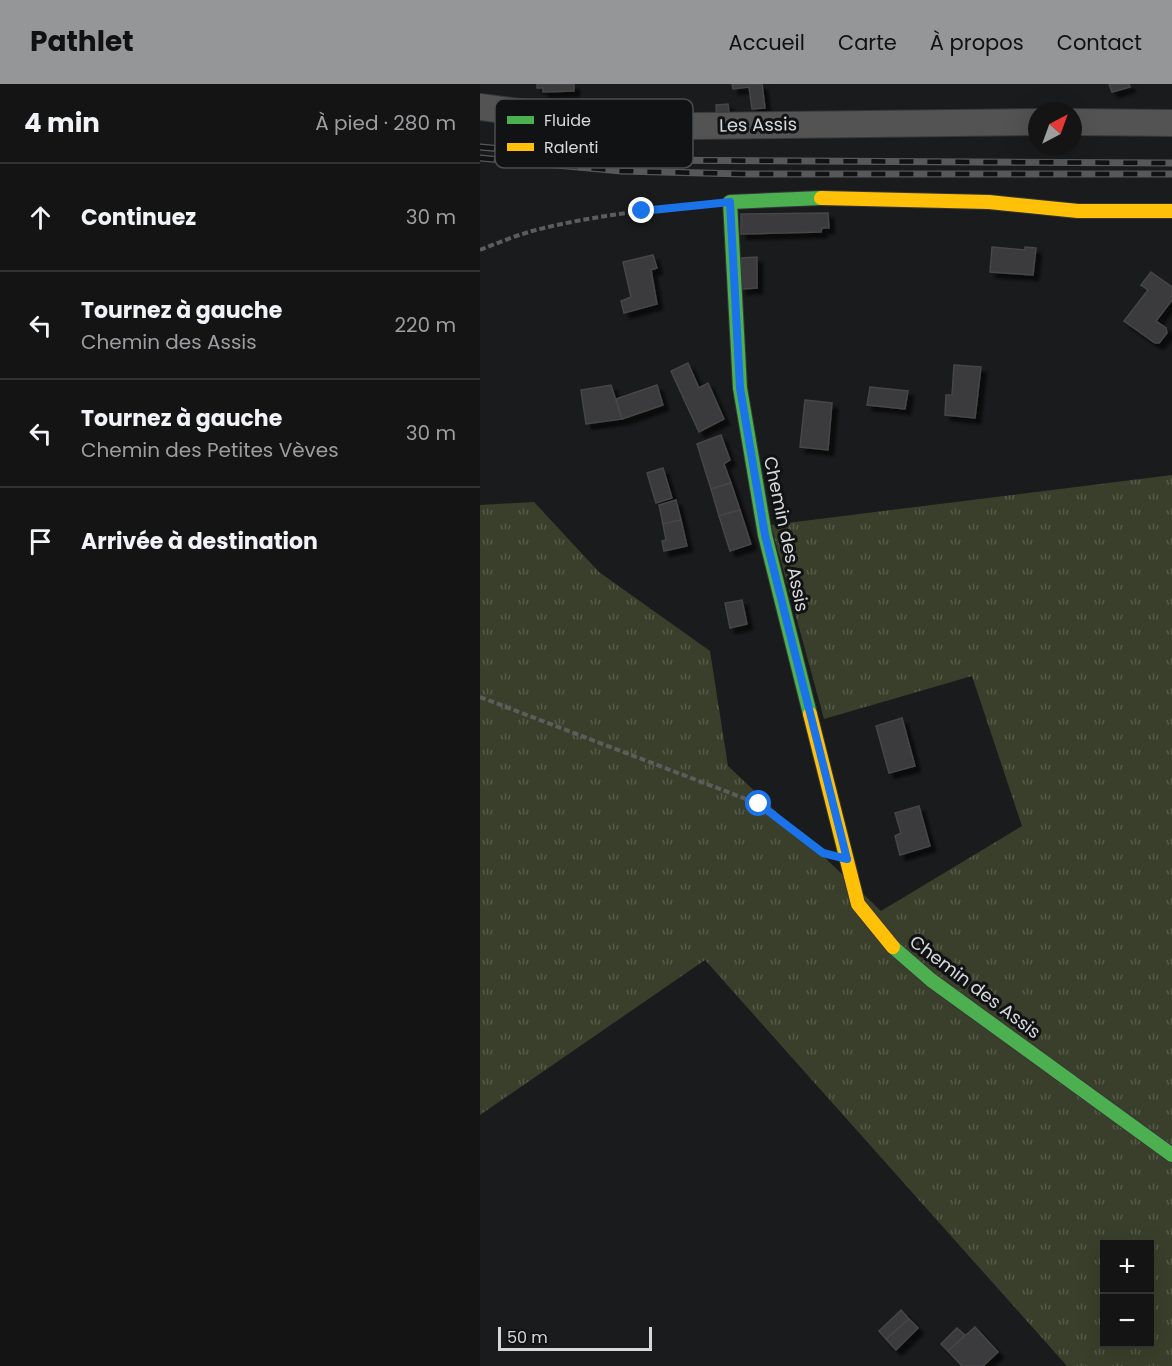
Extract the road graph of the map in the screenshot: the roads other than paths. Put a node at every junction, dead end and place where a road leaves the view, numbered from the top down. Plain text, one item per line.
1 (480, 106) edge
2 (495, 108) edge
3 (1028, 122) edge
4 (1082, 122) edge
5 (1172, 123) edge
6 (693, 126) edge
7 (1172, 211) edge
8 (1172, 1155) edge

1 - 2 street, Les Assis
3 - 6 street, Les Assis
4 - 5 street
7 - 8 street, Chemin des Assis

